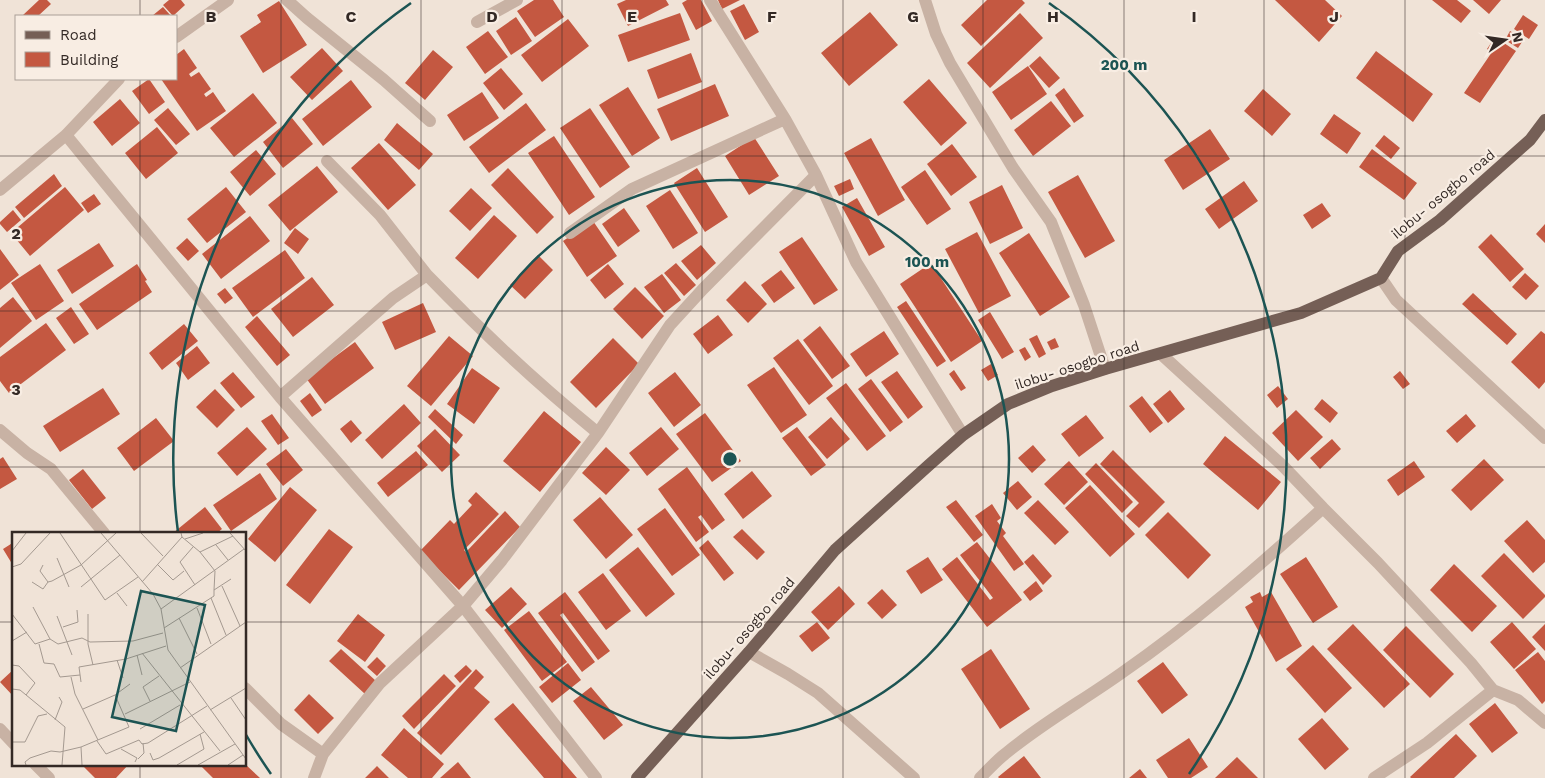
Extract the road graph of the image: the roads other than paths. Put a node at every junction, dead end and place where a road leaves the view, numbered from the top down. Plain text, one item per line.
1 (228, 0) edge
2 (287, 0) edge
3 (517, 0) edge
4 (710, 0) edge
5 (925, 0) edge
6 (477, 22) dead end
7 (178, 36) edge
8 (118, 80) edge
9 (785, 119) junction
10 (1545, 120) edge
11 (430, 121) dead end
12 (66, 135) junction
13 (327, 162) dead end
14 (816, 175) junction
15 (0, 190) edge
16 (570, 233) dead end
17 (427, 275) junction
18 (1380, 278) junction
19 (1161, 354) junction
20 (1105, 369) junction
21 (280, 396) junction
22 (0, 430) edge
23 (598, 433) junction
24 (964, 435) junction
25 (1545, 438) edge
26 (1322, 508) junction
27 (103, 532) edge
28 (464, 606) junction
29 (749, 652) junction
30 (246, 689) edge
31 (1493, 690) junction
32 (1545, 723) edge
33 (0, 729) edge
34 (12, 742) edge
35 (323, 754) junction
36 (37, 766) edge
37 (49, 778) edge
38 (314, 778) edge
39 (596, 778) edge
40 (637, 778) edge
41 (914, 778) edge
42 (980, 778) edge
43 (1374, 778) edge

1 - 7 street
2 - 11 street
3 - 6 street
4 - 9 street
5 - 20 street
8 - 12 street
9 - 14 street
9 - 16 street
10 - 18 main road, ilobu- osogbo road
12 - 15 street
12 - 21 street
13 - 17 street
14 - 23 street
14 - 24 street
17 - 21 street
17 - 23 street
18 - 19 main road, ilobu- osogbo road
18 - 25 street
19 - 20 main road, ilobu- osogbo road
19 - 26 street
20 - 24 main road, ilobu- osogbo road
21 - 28 street
22 - 27 street
23 - 28 street
24 - 29 main road, ilobu- osogbo road
26 - 31 street
26 - 42 street
28 - 35 street
28 - 39 street
29 - 40 main road, ilobu- osogbo road
29 - 41 street
30 - 35 street
31 - 32 street
31 - 43 street
33 - 34 street
35 - 38 street
36 - 37 street

